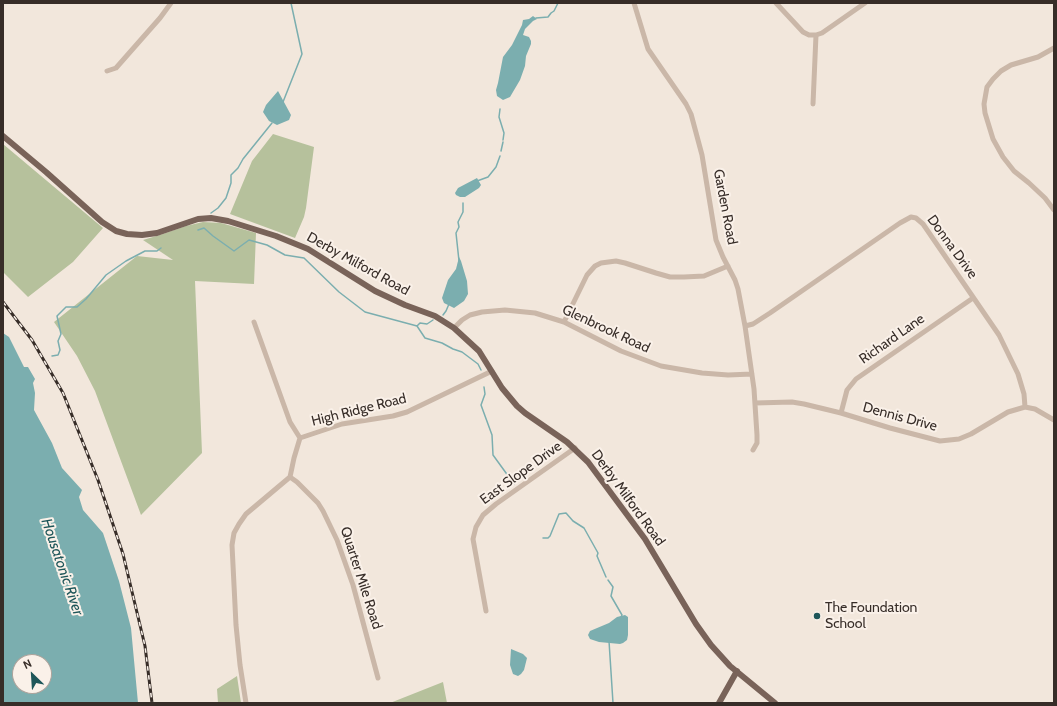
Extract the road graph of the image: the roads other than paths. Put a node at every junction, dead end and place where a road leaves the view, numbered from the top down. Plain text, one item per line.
1 (171, 3) edge
2 (634, 3) edge
3 (776, 3) edge
4 (865, 3) edge
5 (816, 35) junction
6 (1054, 48) edge
7 (106, 71) dead end
8 (813, 104) dead end
9 (3, 136) edge
10 (1054, 210) edge
11 (728, 266) junction
12 (973, 298) junction
13 (254, 322) dead end
14 (564, 322) junction
15 (745, 326) junction
16 (454, 328) junction
17 (492, 371) junction
18 (752, 374) junction
19 (755, 403) junction
20 (1025, 407) junction
21 (842, 413) junction
22 (1054, 420) edge
23 (300, 438) junction
24 (575, 448) junction
25 (753, 450) dead end
26 (290, 477) junction
27 (486, 611) dead end
28 (737, 671) junction
29 (378, 678) dead end
30 (246, 703) edge
31 (719, 703) edge
32 (775, 703) edge

1 - 7 street
2 - 11 street, Garden Road
3 - 5 street
4 - 5 street
5 - 8 street
6 - 10 street
9 - 16 main road, Derby Milford Road
11 - 14 street
11 - 15 street, Garden Road
12 - 15 street, Donna Drive
12 - 20 street, Donna Drive
12 - 21 street, Richard Lane
13 - 23 street
14 - 16 street, Glenbrook Road
14 - 18 street, Glenbrook Road
15 - 18 street, Garden Road
16 - 17 main road, Derby Milford Road
17 - 23 street, High Ridge Road
17 - 24 main road, Derby Milford Road
18 - 19 street, Garden Road
19 - 21 street, Dennis Drive
19 - 25 street, Garden Road
20 - 21 street, Dennis Drive
20 - 22 street
23 - 26 street, High Ridge Road
24 - 27 street, East Slope Drive
24 - 28 main road, Derby Milford Road
26 - 29 street, Quarter Mile Road
26 - 30 street
28 - 31 main road
28 - 32 main road, Derby Milford Road

